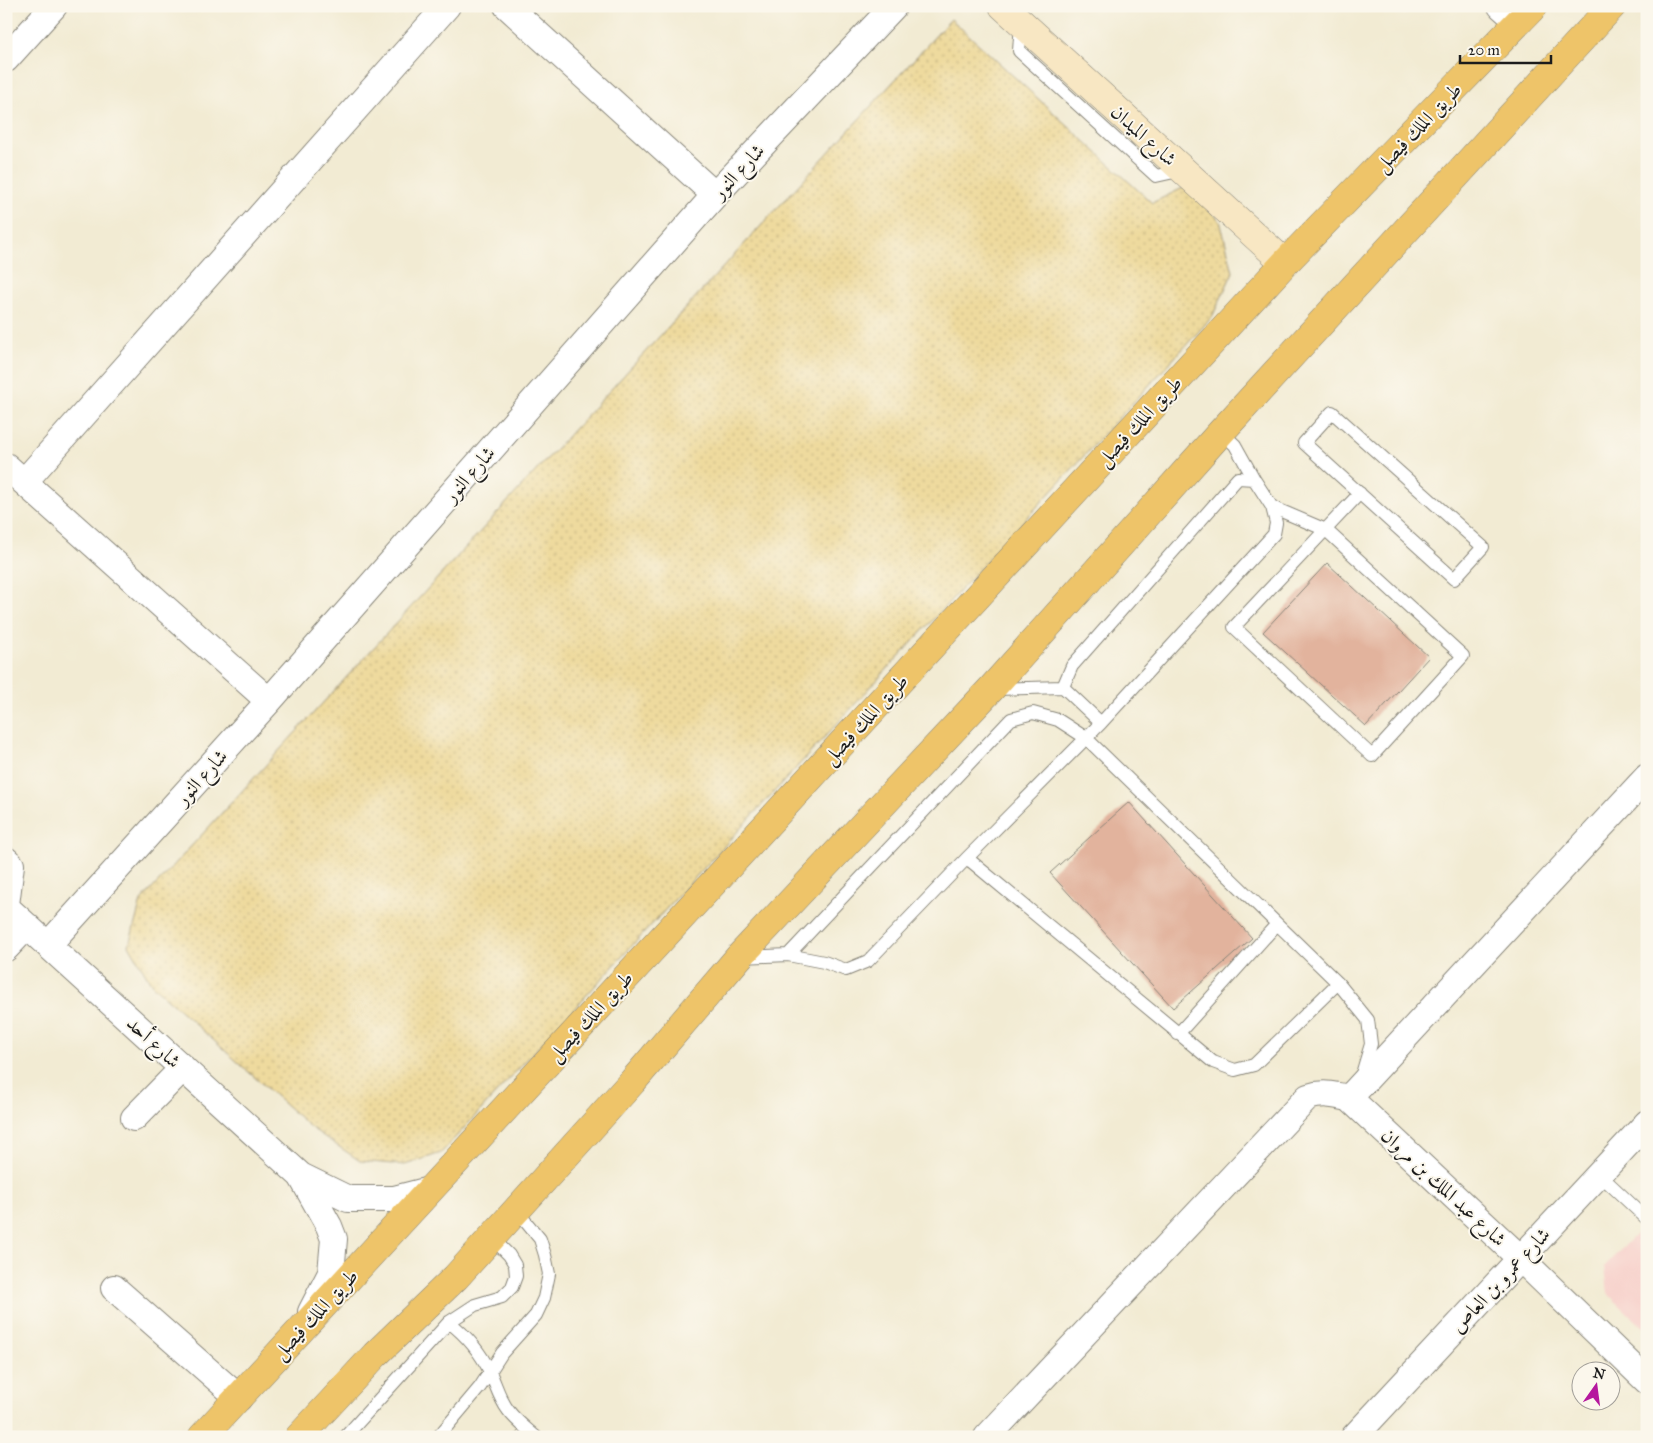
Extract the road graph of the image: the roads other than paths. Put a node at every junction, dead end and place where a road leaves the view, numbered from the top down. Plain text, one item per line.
1 (447, 6) edge
2 (507, 6) edge
3 (894, 6) edge
4 (1612, 6) edge
5 (45, 10) edge
6 (1518, 12) edge
7 (1012, 15) edge
8 (6, 59) edge
9 (715, 195) junction
10 (1285, 263) junction
11 (1222, 432) junction
12 (15, 474) edge
13 (1254, 479) junction
14 (1360, 494) junction
15 (1272, 507) junction
16 (1326, 530) junction
17 (1063, 687) junction
18 (991, 689) junction
19 (268, 702) junction
20 (1101, 723) junction
21 (1086, 738) junction
22 (1647, 777) edge
23 (967, 858) junction
24 (6, 860) edge
25 (6, 906) edge
26 (1277, 924) junction
27 (27, 926) junction
28 (48, 945) junction
29 (6, 948) edge
30 (788, 955) junction
31 (739, 957) junction
32 (1338, 983) junction
33 (1178, 1034) junction
34 (183, 1068) junction
35 (1349, 1098) junction
36 (134, 1118) dead end
37 (1647, 1123) edge
38 (1598, 1174) junction
39 (301, 1176) junction
40 (429, 1190) junction
41 (516, 1210) junction
42 (1647, 1219) edge
43 (492, 1237) junction
44 (1520, 1258) junction
45 (114, 1288) dead end
46 (449, 1322) junction
47 (305, 1325) junction
48 (490, 1372) junction
49 (1647, 1381) edge
50 (239, 1398) junction
51 (202, 1437) edge
52 (300, 1437) edge
53 (345, 1437) edge
54 (438, 1437) edge
55 (536, 1437) edge
56 (987, 1437) edge
57 (1354, 1437) edge

1 - 12 street
2 - 9 street
3 - 9 street, شارع النور
4 - 11 main road
5 - 8 street
6 - 10 main road, طريق الملك فيصل
7 - 10 street, شارع الميدان
9 - 19 street, شارع النور
10 - 40 main road, طريق الملك فيصل
11 - 13 lane
11 - 18 main road
12 - 19 street
13 - 15 lane
13 - 17 lane
14 - 14 lane
14 - 16 lane
15 - 16 lane
15 - 20 lane
16 - 16 lane
17 - 18 lane
17 - 20 lane
18 - 31 main road
19 - 28 street, شارع النور
20 - 21 lane
21 - 23 lane
21 - 26 lane
21 - 30 lane
22 - 35 street
23 - 30 lane
23 - 33 lane
24 - 25 street
25 - 27 street, شارع أحد
26 - 32 lane
26 - 33 lane
27 - 28 street, شارع أحد
27 - 29 street
28 - 34 street, شارع أحد
30 - 31 lane
31 - 41 main road
32 - 33 lane
32 - 35 lane
34 - 36 street
34 - 39 street, شارع أحد
35 - 44 street, شارع عبد الملك بن مروان
35 - 56 street
37 - 38 street, شارع عمرو بن العاص
38 - 42 lane
38 - 44 street, شارع عمرو بن العاص
39 - 40 street, شارع أحد
39 - 47 street, شارع أحد
40 - 47 main road, طريق الملك فيصل
41 - 43 main road
41 - 48 lane
43 - 46 lane
43 - 52 main road
44 - 49 street, شارع عبد الملك بن مروان
44 - 57 street, شارع عمرو بن العاص
45 - 50 street
46 - 48 lane
46 - 53 lane
47 - 50 main road, طريق الملك فيصل
48 - 54 lane
48 - 55 lane
50 - 51 main road, طريق الملك فيصل

